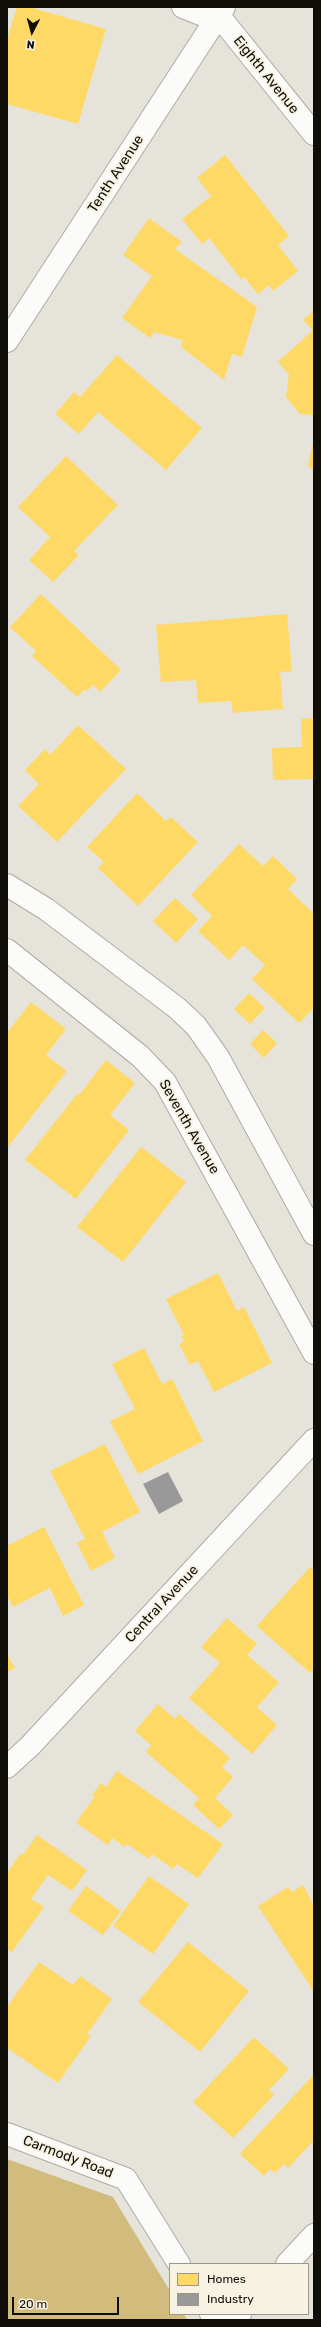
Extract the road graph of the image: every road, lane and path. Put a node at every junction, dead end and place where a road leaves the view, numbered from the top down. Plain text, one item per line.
1 (183, 7) edge
2 (220, 15) edge
3 (314, 134) edge
4 (7, 341) edge
5 (7, 885) edge
6 (7, 950) edge
7 (314, 1234) edge
8 (314, 1353) edge
9 (314, 1440) edge
10 (7, 1767) edge
11 (7, 2134) edge
12 (314, 2236) edge
13 (178, 2263) edge
14 (288, 2263) edge

1 - 2 street, Eighth Avenue
2 - 3 street, Eighth Avenue
2 - 4 street, Tenth Avenue
5 - 7 street
6 - 8 street, Seventh Avenue
9 - 10 street, Central Avenue
11 - 13 street, Carmody Road
12 - 14 street

